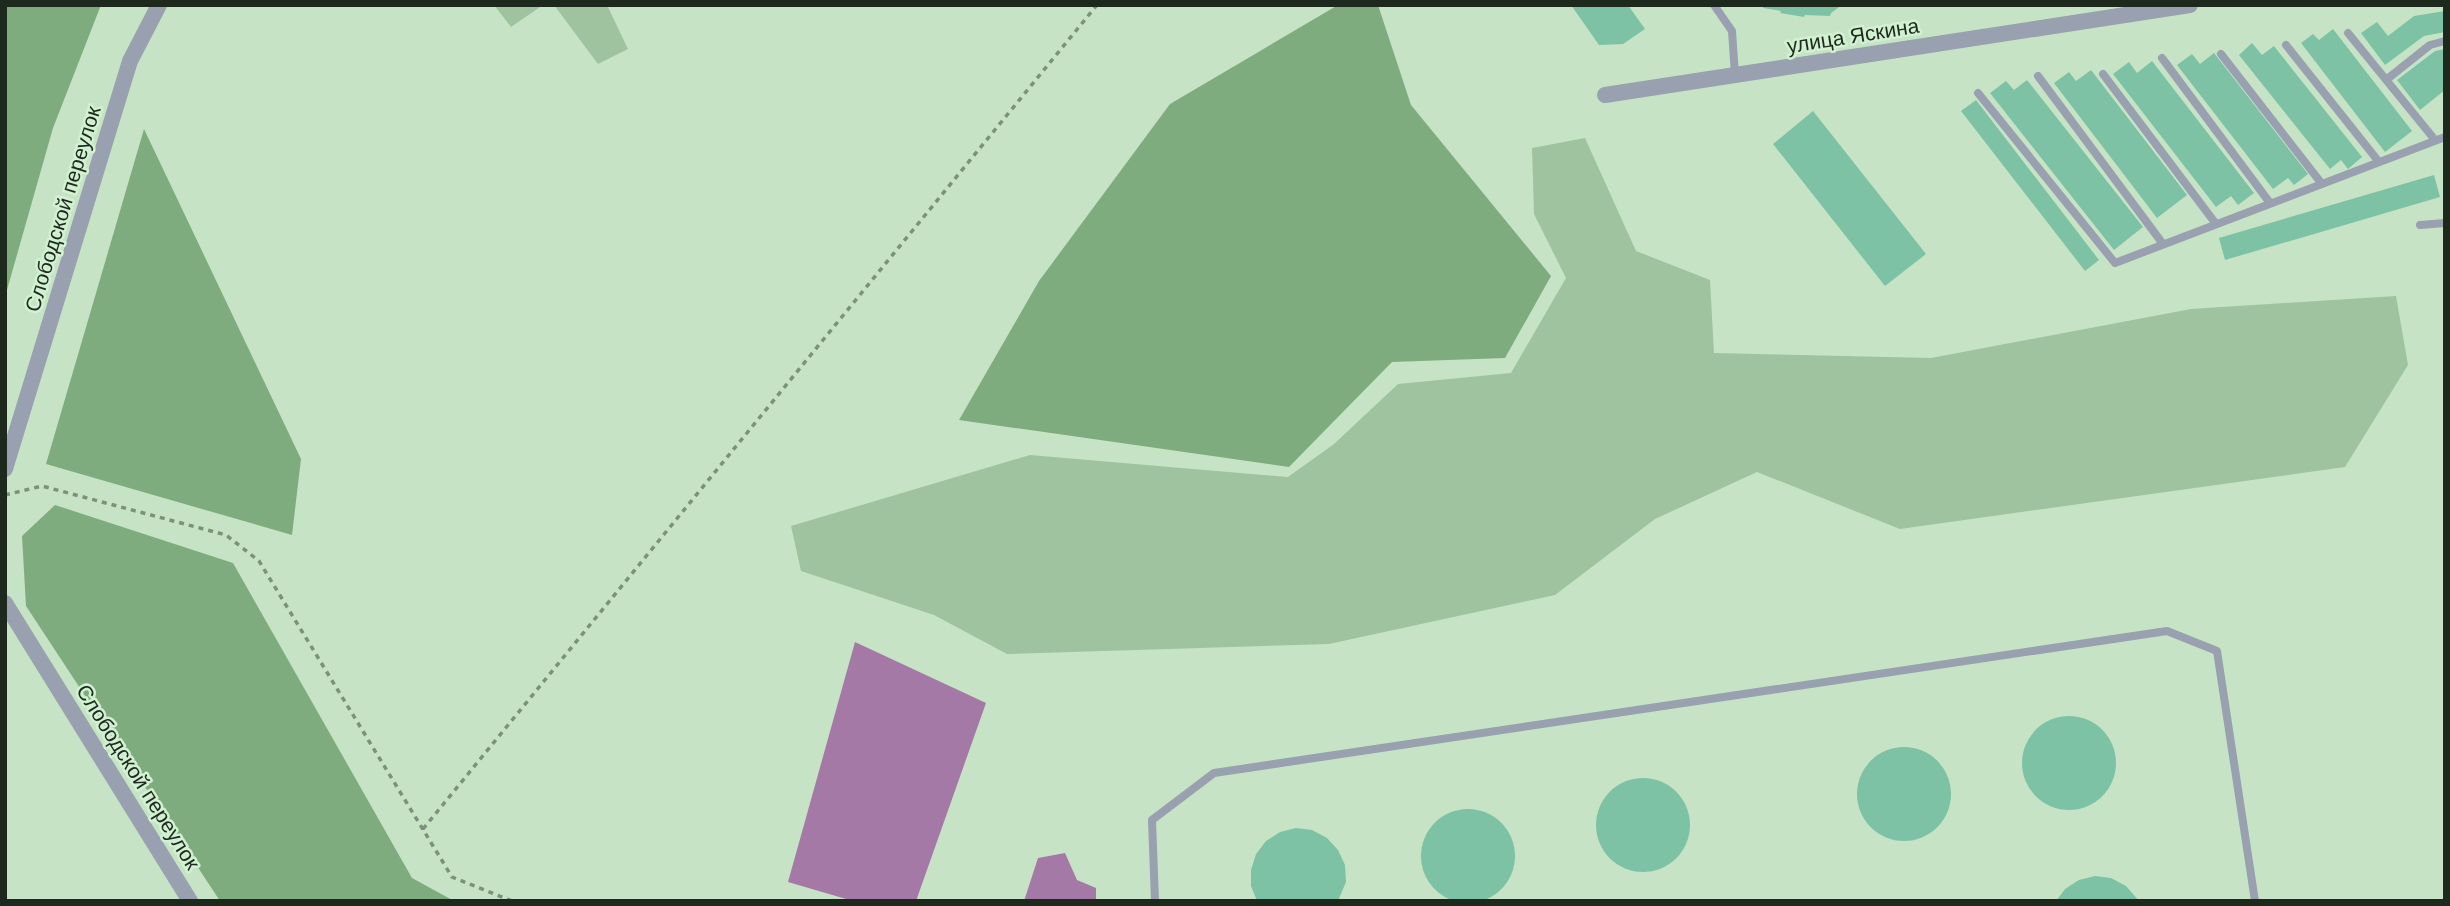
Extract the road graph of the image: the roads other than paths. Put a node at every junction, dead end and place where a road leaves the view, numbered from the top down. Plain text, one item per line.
1 (159, 5) edge
2 (1714, 5) edge
3 (2190, 5) edge
4 (2136, 9) edge
5 (2348, 33) dead end
6 (2445, 41) edge
7 (2286, 45) dead end
8 (2221, 54) dead end
9 (2162, 58) dead end
10 (2103, 74) dead end
11 (1735, 75) junction
12 (2038, 76) dead end
13 (2386, 80) junction
14 (1978, 93) dead end
15 (1605, 95) dead end
16 (2445, 137) edge
17 (2435, 140) junction
18 (2379, 162) junction
19 (2322, 184) junction
20 (2270, 203) junction
21 (2445, 223) edge
22 (2216, 224) junction
23 (2420, 225) dead end
24 (2163, 244) junction
25 (5, 469) edge
26 (5, 603) edge
27 (190, 901) edge
28 (1155, 901) edge
29 (2255, 901) edge

1 - 25 street, Слободской переулок
2 - 11 lane
3 - 4 street, улица Яскина
4 - 11 street, улица Яскина
5 - 13 lane
6 - 13 lane
7 - 18 lane
8 - 19 lane
9 - 20 lane
10 - 22 lane
11 - 15 street, улица Яскина
12 - 24 lane
13 - 17 lane
14 - 24 lane
16 - 17 lane
17 - 18 lane
18 - 19 lane
19 - 20 lane
20 - 22 lane
21 - 23 lane
22 - 24 lane
26 - 27 street, Слободской переулок
28 - 29 lane

